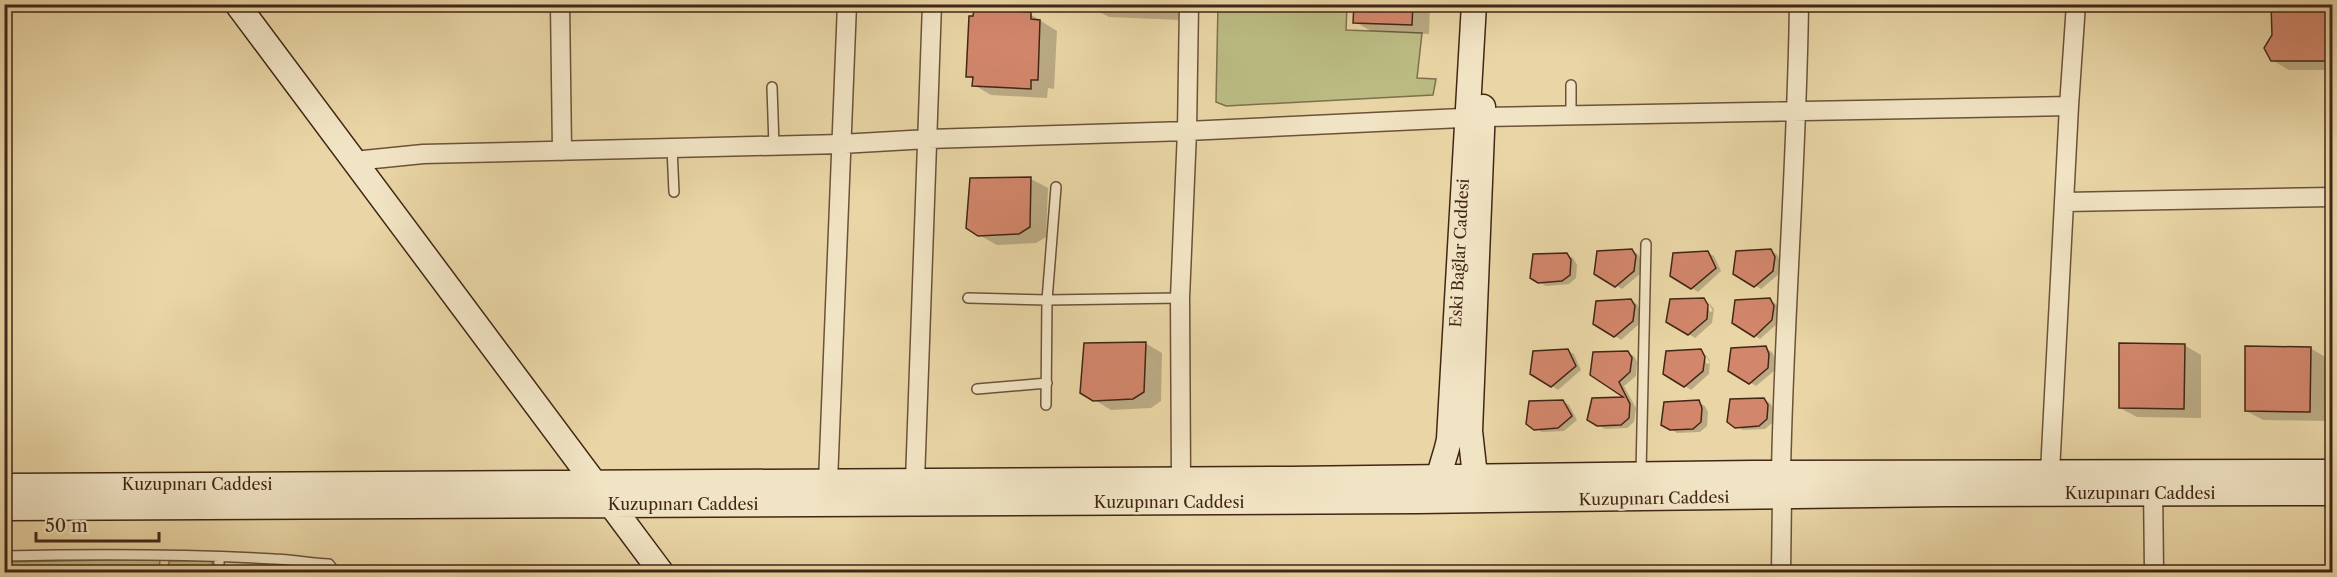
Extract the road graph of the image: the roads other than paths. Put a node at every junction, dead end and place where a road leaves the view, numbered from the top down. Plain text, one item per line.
1 (237, 4) edge
2 (560, 4) edge
3 (847, 4) edge
4 (932, 4) edge
5 (1189, 4) edge
6 (1474, 4) edge
7 (1490, 4) edge
8 (1799, 4) edge
9 (2076, 4) edge
10 (1571, 85) dead end
11 (772, 87) dead end
12 (2069, 106) junction
13 (1797, 112) junction
14 (1571, 116) junction
15 (1474, 118) junction
16 (1187, 131) junction
17 (928, 139) junction
18 (842, 144) junction
19 (774, 146) junction
20 (672, 148) junction
21 (562, 151) junction
22 (354, 161) junction
23 (1056, 187) dead end
24 (674, 192) dead end
25 (2332, 197) edge
26 (2065, 202) junction
27 (1646, 244) dead end
28 (969, 298) dead end
29 (1180, 298) junction
30 (1047, 300) junction
31 (1047, 383) junction
32 (977, 389) dead end
33 (1046, 405) dead end
34 (2050, 472) junction
35 (2332, 472) edge
36 (1641, 474) junction
37 (1475, 476) junction
38 (1181, 479) junction
39 (915, 481) junction
40 (828, 482) junction
41 (595, 483) junction
42 (2153, 483) junction
43 (1781, 484) junction
44 (4, 486) edge
45 (1437, 489) junction
46 (2332, 493) edge
47 (1473, 500) junction
48 (611, 504) junction
49 (4, 508) edge
50 (4, 556) edge
51 (219, 557) junction
52 (308, 568) edge
53 (219, 573) edge
54 (335, 573) edge
55 (661, 573) edge
56 (1781, 573) edge
57 (2154, 573) edge

1 - 22 street
2 - 21 street
3 - 18 street
4 - 17 street
5 - 16 street
6 - 15 street, Eski Bağlar Caddesi
7 - 15 street, Eski Bağlar Caddesi
8 - 13 street
9 - 12 street
10 - 14 lane
11 - 19 lane
12 - 13 street
12 - 26 street
13 - 14 street
13 - 43 street
14 - 15 street
15 - 16 street
15 - 37 street, Eski Bağlar Caddesi
15 - 45 street, Eski Bağlar Caddesi
16 - 17 street
16 - 29 street
17 - 18 street
17 - 39 street
18 - 19 street
18 - 40 street
19 - 20 street
20 - 21 street
20 - 24 lane
21 - 22 street
22 - 41 street
23 - 30 lane
25 - 26 street
26 - 34 street
27 - 36 lane
28 - 30 lane
29 - 30 lane
29 - 38 street
30 - 31 lane
31 - 32 lane
31 - 33 lane
34 - 42 street, Kuzupınarı Caddesi
34 - 43 street, Kuzupınarı Caddesi
35 - 42 street, Kuzupınarı Caddesi
36 - 37 street, Kuzupınarı Caddesi
36 - 43 street, Kuzupınarı Caddesi
37 - 45 street, Kuzupınarı Caddesi
37 - 47 street, Eski Bağlar Caddesi
38 - 39 street, Kuzupınarı Caddesi
38 - 45 street, Kuzupınarı Caddesi
39 - 40 street, Kuzupınarı Caddesi
40 - 41 street, Kuzupınarı Caddesi
41 - 44 street, Kuzupınarı Caddesi
41 - 48 street
42 - 43 street, Kuzupınarı Caddesi
42 - 46 street, Kuzupınarı Caddesi
42 - 57 street
43 - 47 street, Kuzupınarı Caddesi
43 - 56 street
45 - 47 street, Kuzupınarı Caddesi
45 - 48 street, Kuzupınarı Caddesi
48 - 49 street, Kuzupınarı Caddesi
48 - 55 street
50 - 51 lane
51 - 52 lane
51 - 53 lane
52 - 54 lane

